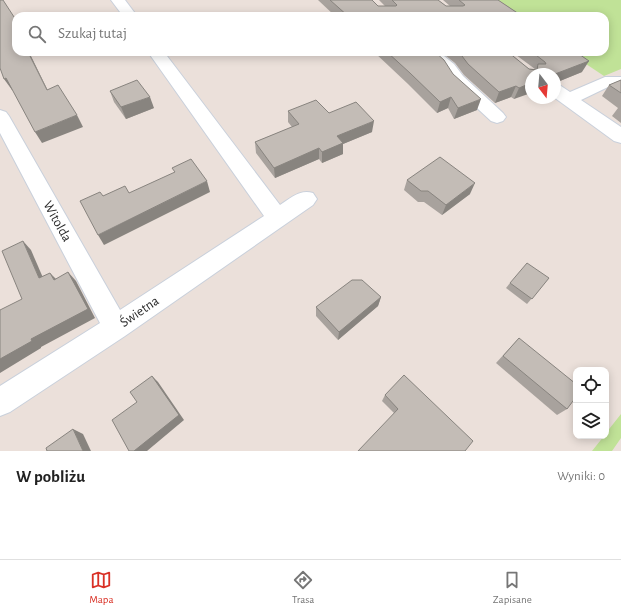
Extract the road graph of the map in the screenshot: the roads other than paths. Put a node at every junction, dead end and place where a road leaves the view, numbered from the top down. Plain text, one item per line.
1 (118, 0) edge
2 (127, 12) edge
3 (159, 56) edge
4 (434, 56) edge
5 (621, 82) edge
6 (562, 94) edge
7 (0, 116) edge
8 (497, 117) dead end
9 (621, 136) edge
10 (306, 199) dead end
11 (277, 218) junction
12 (116, 326) junction
13 (0, 402) edge

1 - 2 street
3 - 11 street
4 - 8 street
5 - 6 street
6 - 9 street
7 - 12 street, Witolda
10 - 11 street, Świetna
11 - 12 street, Świetna
12 - 13 street, Świetna

